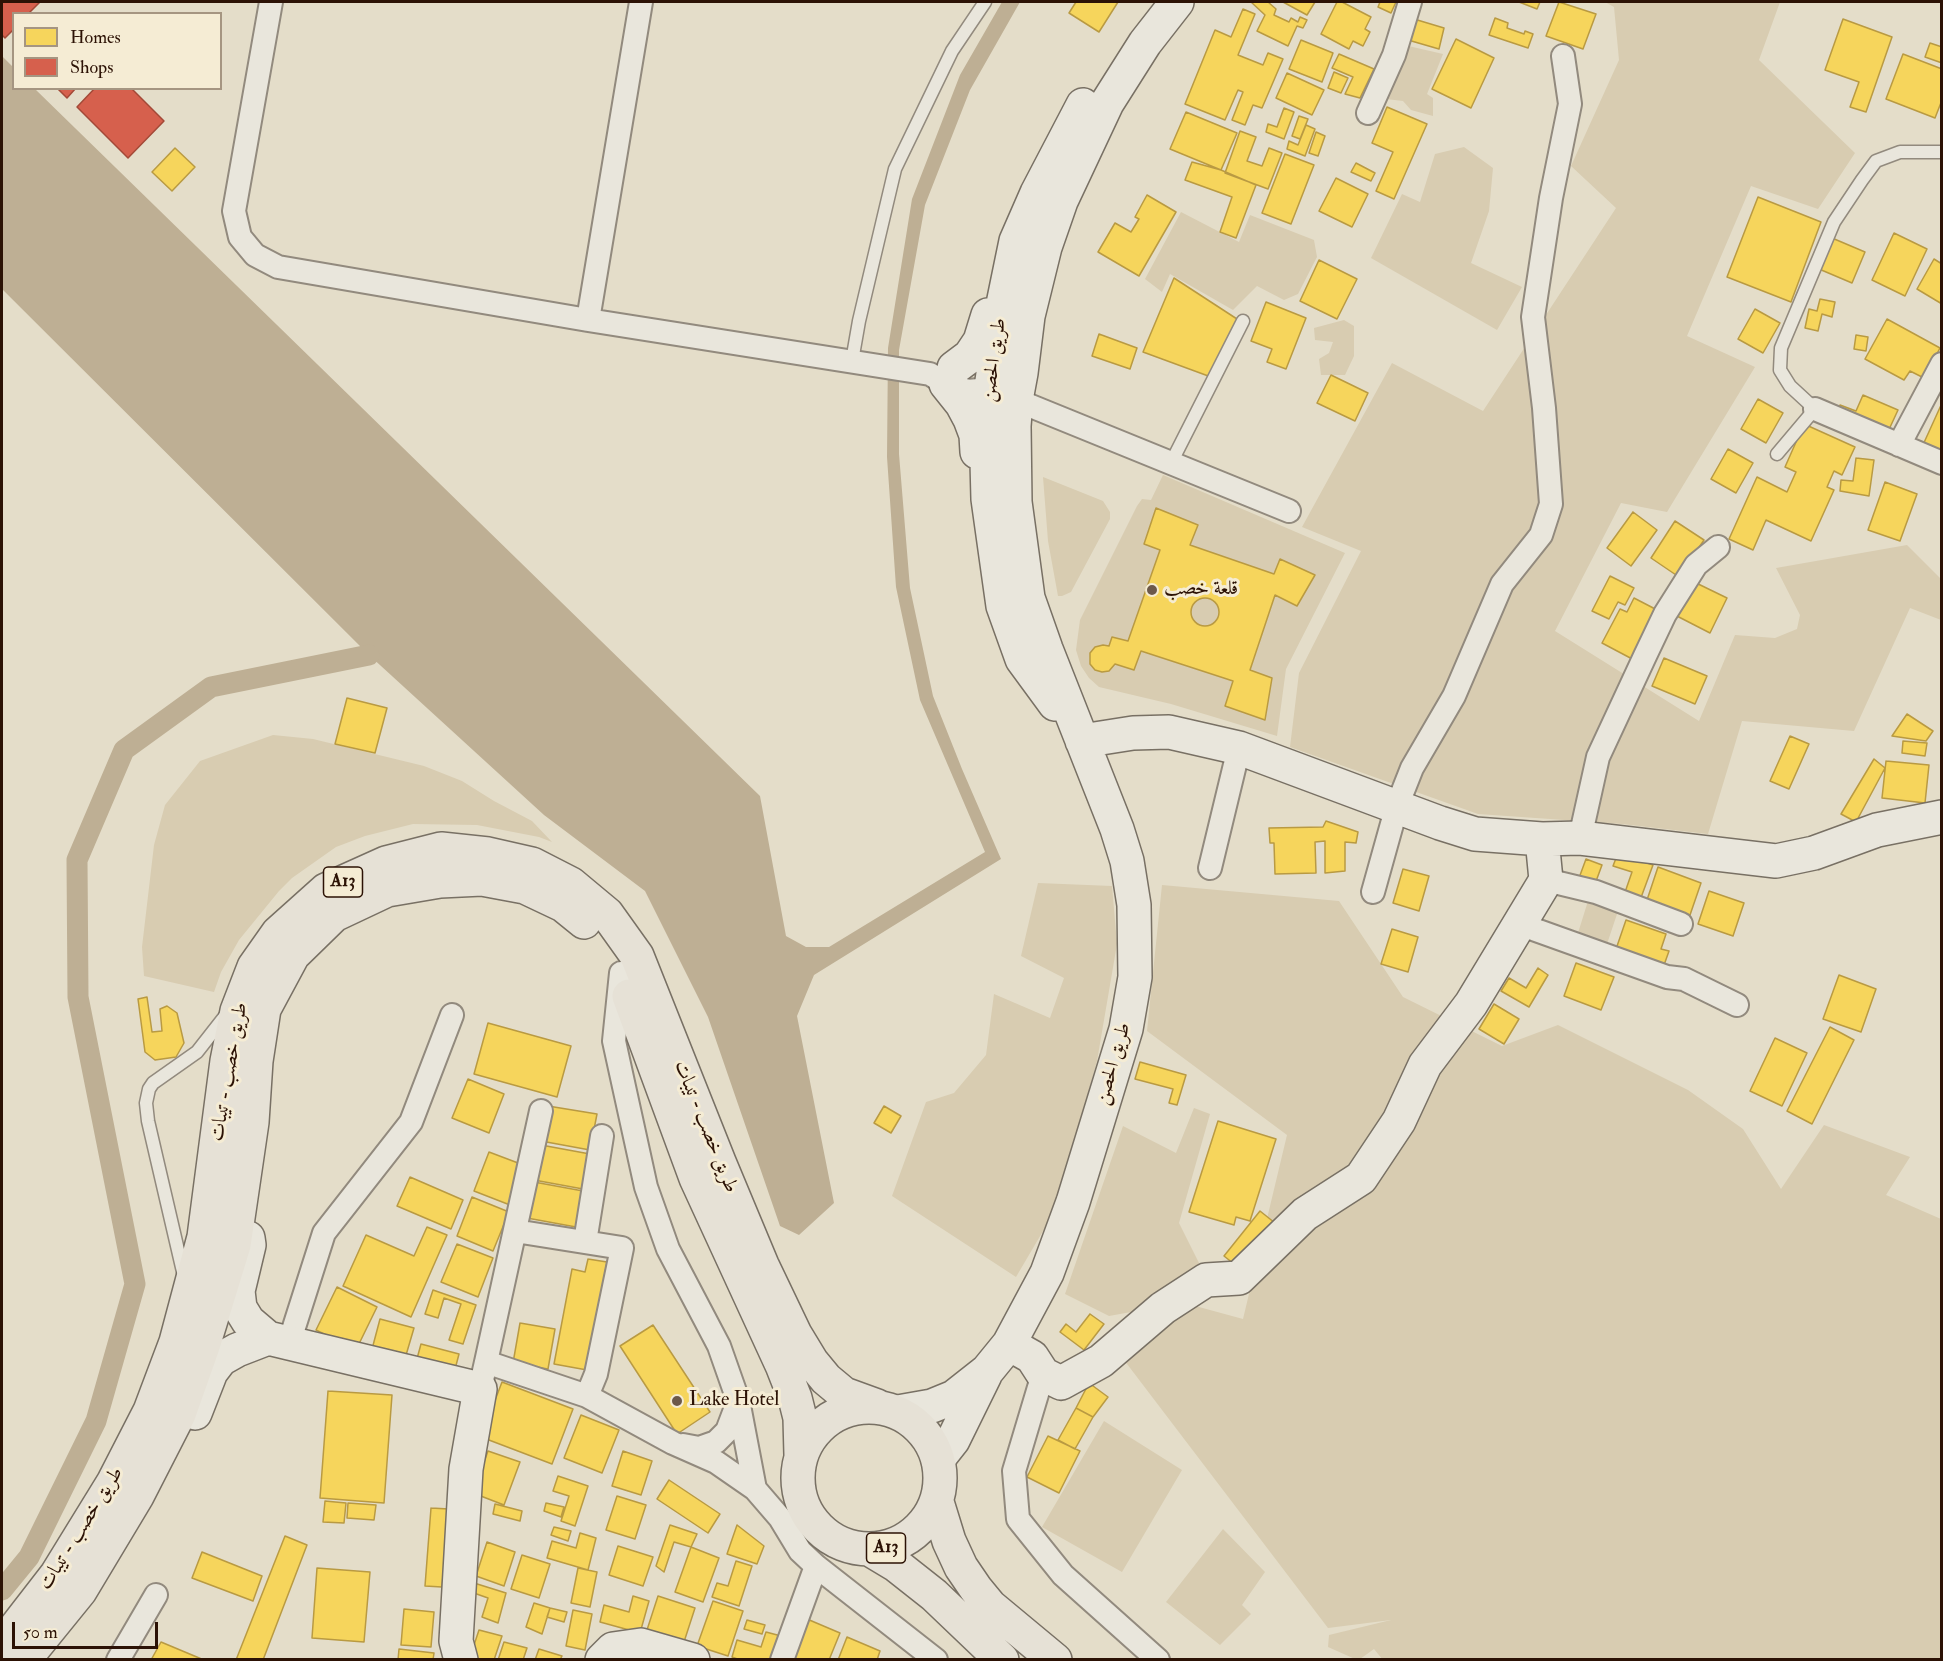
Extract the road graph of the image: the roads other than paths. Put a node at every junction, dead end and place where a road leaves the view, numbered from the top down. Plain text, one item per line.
1 (271, 2) edge
2 (641, 2) edge
3 (985, 2) edge
4 (1167, 2) edge
5 (1177, 2) edge
6 (1410, 2) edge
7 (1563, 56) dead end
8 (1368, 113) dead end
9 (1941, 152) edge
10 (1016, 241) junction
11 (588, 320) junction
12 (1243, 321) dead end
13 (862, 363) junction
14 (1941, 364) edge
15 (935, 374) junction
16 (1005, 392) junction
17 (1815, 409) junction
18 (1899, 445) junction
19 (1777, 454) dead end
20 (1171, 463) junction
21 (1941, 463) edge
22 (1289, 511) dead end
23 (1718, 547) dead end
24 (1003, 606) junction
25 (1082, 741) junction
26 (1239, 748) junction
27 (1397, 806) junction
28 (1941, 817) edge
29 (1580, 838) junction
30 (1542, 839) junction
31 (1210, 868) dead end
32 (1546, 880) junction
33 (1373, 892) dead end
34 (1519, 924) junction
35 (1681, 924) dead end
36 (254, 967) junction
37 (621, 973) junction
38 (1737, 1005) dead end
39 (453, 1016) dead end
40 (541, 1111) dead end
41 (602, 1136) dead end
42 (243, 1186) junction
43 (515, 1231) junction
44 (585, 1242) junction
45 (189, 1296) junction
46 (279, 1341) junction
47 (1009, 1344) junction
48 (987, 1371) junction
49 (1043, 1374) junction
50 (483, 1375) junction
51 (587, 1396) junction
52 (738, 1400) junction
53 (887, 1409) junction
54 (673, 1443) junction
55 (801, 1455) junction
56 (157, 1456) junction
57 (939, 1460) junction
58 (755, 1489) junction
59 (937, 1502) junction
60 (871, 1550) junction
61 (816, 1566) junction
62 (156, 1595) dead end
63 (52, 1625) junction
64 (2, 1645) edge
65 (24, 1659) edge
66 (34, 1659) edge
67 (118, 1659) edge
68 (461, 1659) edge
69 (602, 1659) edge
70 (693, 1659) edge
71 (782, 1659) edge
72 (936, 1659) edge
73 (1002, 1659) edge
74 (1055, 1659) edge
75 (1158, 1659) edge

1 - 11 street
2 - 11 street
3 - 13 lane
4 - 10 street, طريق الحصن
5 - 16 street, طريق الحصن
6 - 8 street
7 - 27 street
9 - 17 lane
10 - 15 street
10 - 16 street, طريق الحصن
11 - 13 street
12 - 20 lane
13 - 15 street
14 - 18 street
15 - 16 street
15 - 24 street
16 - 20 street
16 - 24 street, طريق الحصن
16 - 25 street, طريق الحصن
17 - 18 street
17 - 19 lane
18 - 21 street
20 - 22 street
23 - 29 street
24 - 25 street, طريق الحصن
25 - 26 street
25 - 47 street, طريق الحصن
26 - 27 street
26 - 31 street
27 - 30 street
27 - 33 street
28 - 29 street
29 - 30 street
30 - 32 street
32 - 34 street
32 - 35 street
34 - 38 street
34 - 49 street
36 - 45 highway, طريق خصب - تيبات / A13
36 - 45 lane
36 - 53 highway, طريق خصب - تيبات / A13
37 - 42 highway, طريق خصب - تيبات / A13
37 - 52 street
37 - 55 highway, طريق خصب - تيبات / A13
39 - 46 street
40 - 43 street
41 - 44 street
42 - 46 street
42 - 56 highway, طريق خصب - تيبات / A13
43 - 44 street
43 - 50 street
44 - 51 street
45 - 64 highway, طريق خصب - تيبات / A13
46 - 50 street
46 - 56 street
47 - 48 street, طريق الحصن
47 - 49 street
48 - 53 street, طريق الحصن
48 - 57 street, طريق الحصن
49 - 75 street
50 - 51 street
50 - 68 street
51 - 54 street
52 - 54 street
52 - 58 street
53 - 55 highway, A13
53 - 57 highway, A13
54 - 58 street
55 - 60 highway, A13
56 - 63 highway, طريق خصب - تيبات / A13
57 - 59 highway, A13
58 - 61 street
59 - 60 highway, A13
59 - 74 highway, A13
60 - 73 highway, A13
61 - 71 street
61 - 72 street
62 - 67 street
63 - 65 highway, طريق خصب - تيبات / A13
63 - 66 street
69 - 70 street

